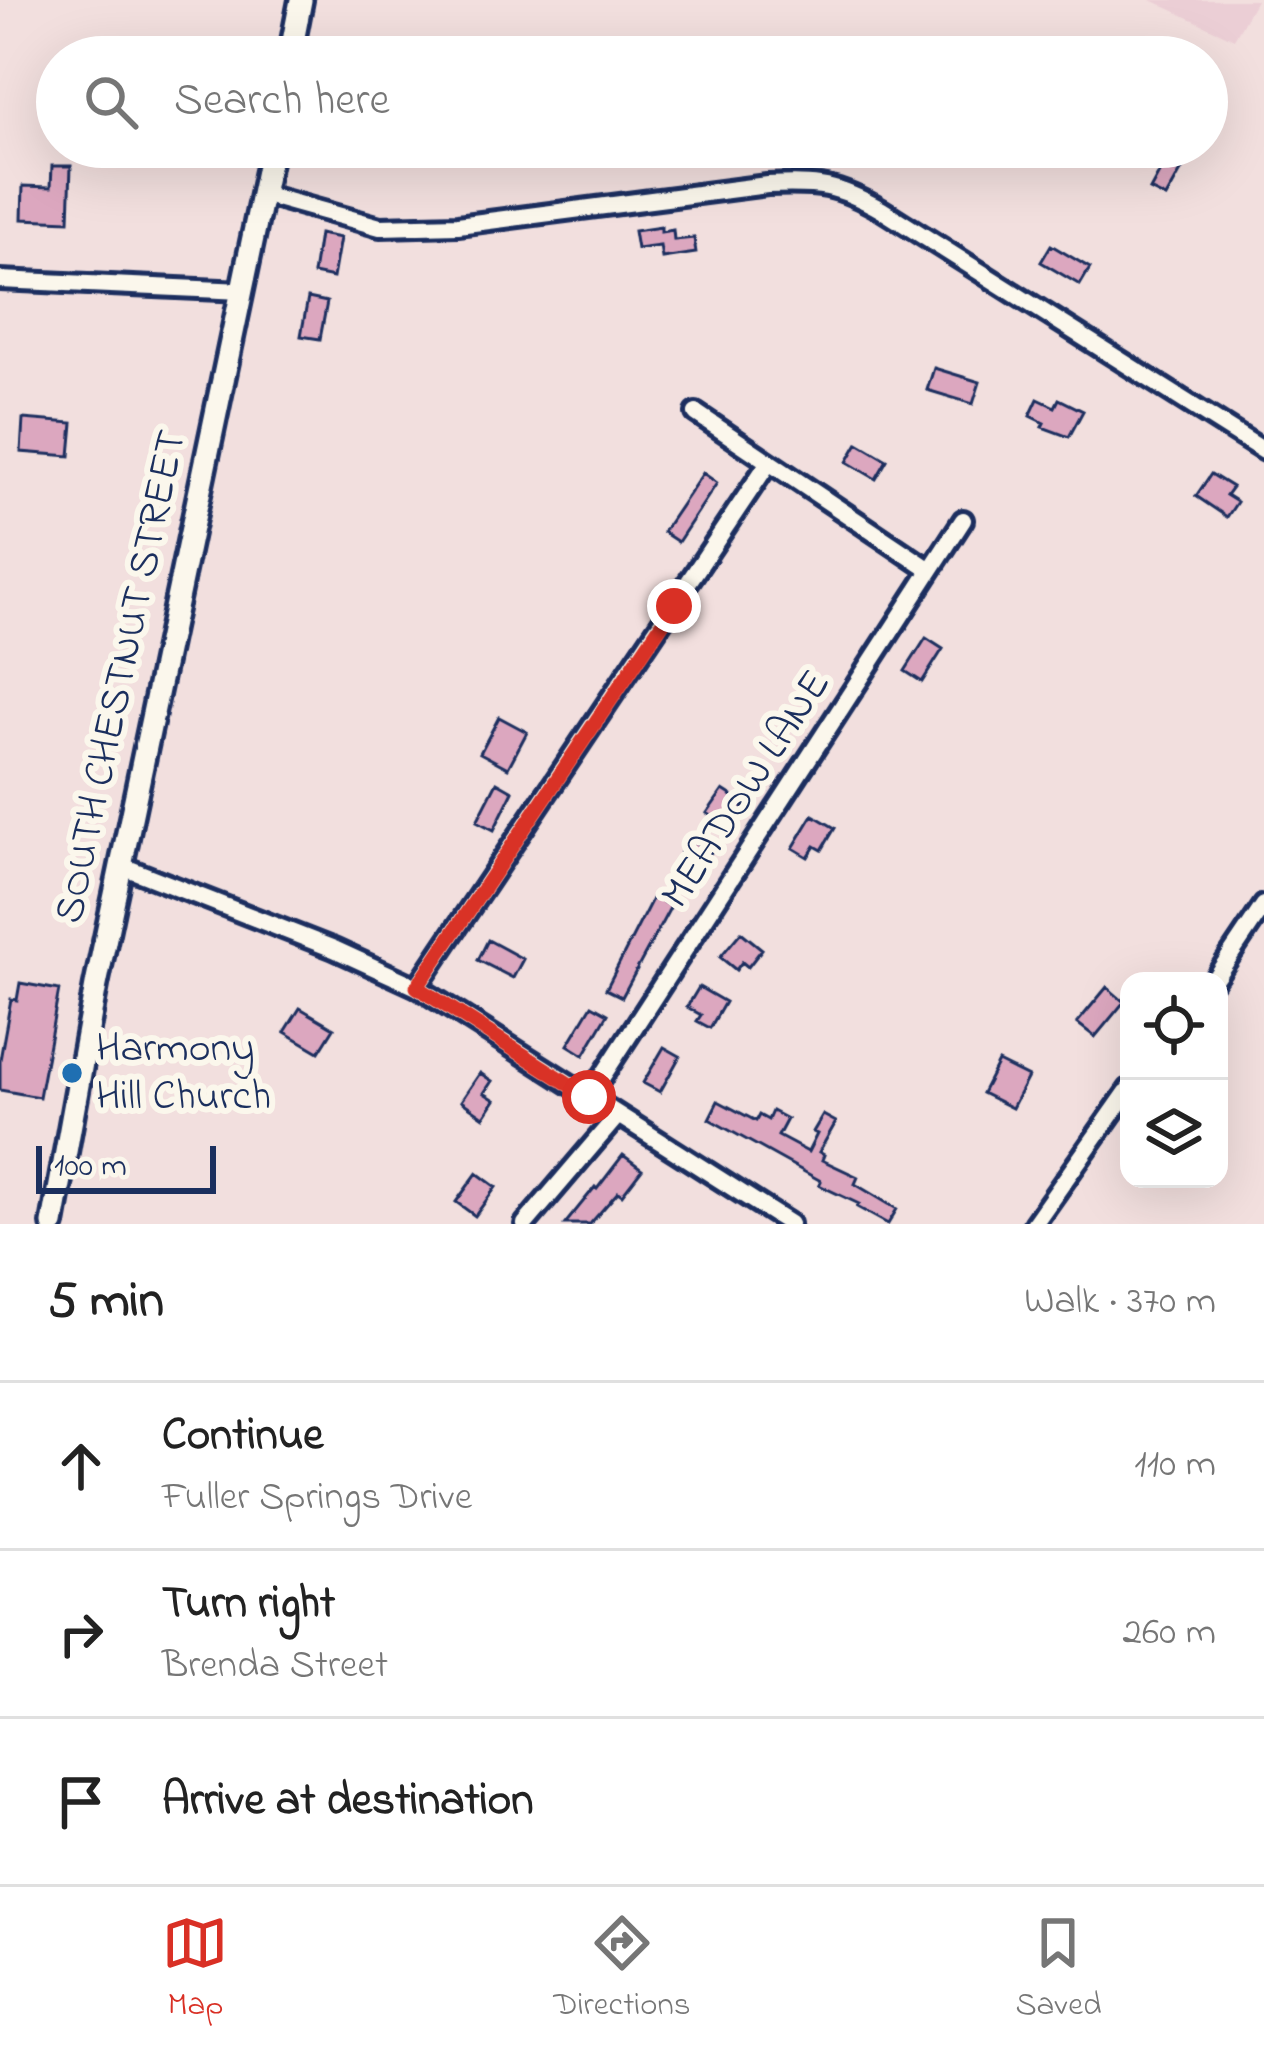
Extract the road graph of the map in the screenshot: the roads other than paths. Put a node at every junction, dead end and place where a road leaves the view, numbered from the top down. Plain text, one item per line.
1 (301, 0) edge
2 (294, 36) edge
3 (268, 168) edge
4 (262, 194) junction
5 (0, 280) edge
6 (244, 290) junction
7 (696, 413) dead end
8 (1264, 451) edge
9 (769, 461) junction
10 (963, 520) dead end
11 (930, 570) junction
12 (122, 866) junction
13 (1264, 905) edge
14 (1219, 972) edge
15 (417, 987) junction
16 (589, 1097) junction
17 (1120, 1100) edge
18 (618, 1115) junction
19 (784, 1222) edge
20 (53, 1224) edge
21 (525, 1224) edge
22 (1034, 1224) edge

1 - 2 main road
3 - 4 main road, SOUTH CHESTNUT STREET
4 - 6 main road, SOUTH CHESTNUT STREET
4 - 8 street
5 - 6 street
6 - 12 main road, SOUTH CHESTNUT STREET
7 - 9 street
9 - 11 street
9 - 15 street
10 - 11 street, MEADOW LANE
11 - 16 street, MEADOW LANE
12 - 15 street
12 - 20 main road, SOUTH CHESTNUT STREET
13 - 14 street
15 - 16 street
16 - 18 street
17 - 22 street
18 - 19 street
18 - 21 street

